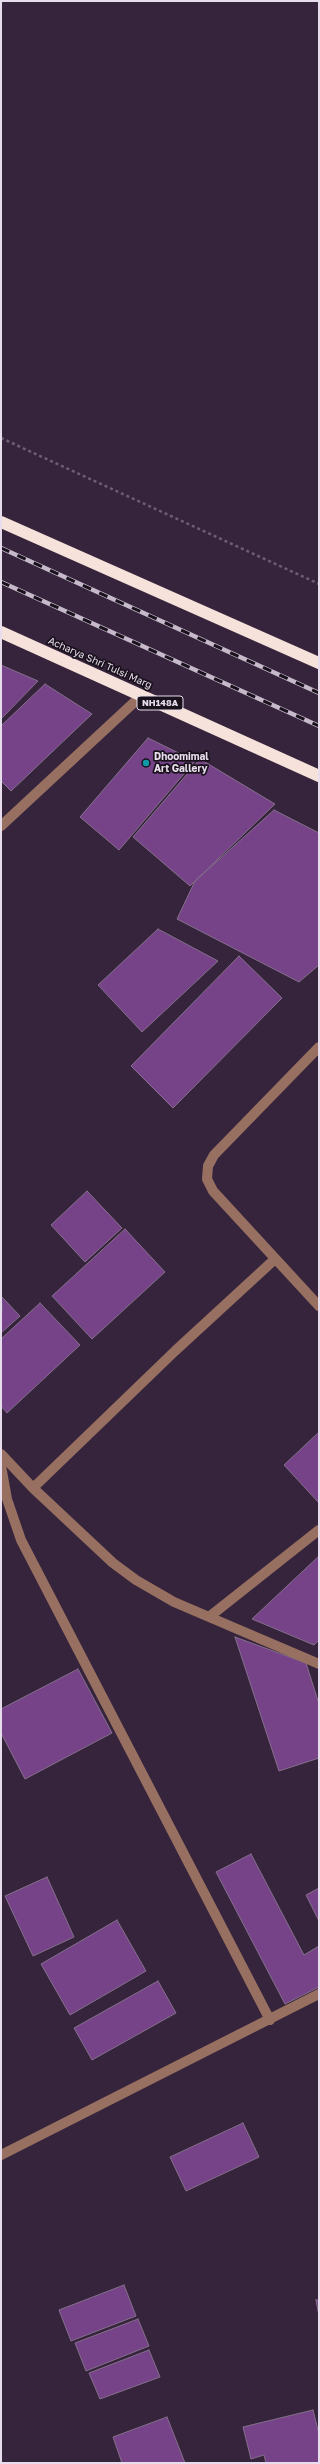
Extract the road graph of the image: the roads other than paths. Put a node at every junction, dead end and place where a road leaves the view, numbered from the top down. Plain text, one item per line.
1 (1, 522) edge
2 (1, 632) edge
3 (319, 663) edge
4 (142, 695) junction
5 (319, 776) edge
6 (1, 826) edge
7 (319, 1048) edge
8 (275, 1259) junction
9 (319, 1306) edge
10 (1, 1454) edge
11 (1, 1466) edge
12 (33, 1488) junction
13 (319, 1530) edge
14 (209, 1617) junction
15 (319, 1664) edge
16 (319, 1994) edge
17 (270, 2020) junction
18 (1, 2155) edge

1 - 3 highway
2 - 4 highway, Acharya Shri Tulsi Marg / NH148A
4 - 5 highway, Acharya Shri Tulsi Marg / NH148A
4 - 6 street
7 - 8 street
8 - 9 street
8 - 12 street
10 - 12 street
11 - 17 street
12 - 14 street
13 - 14 street
14 - 15 street
16 - 17 street
17 - 18 street

